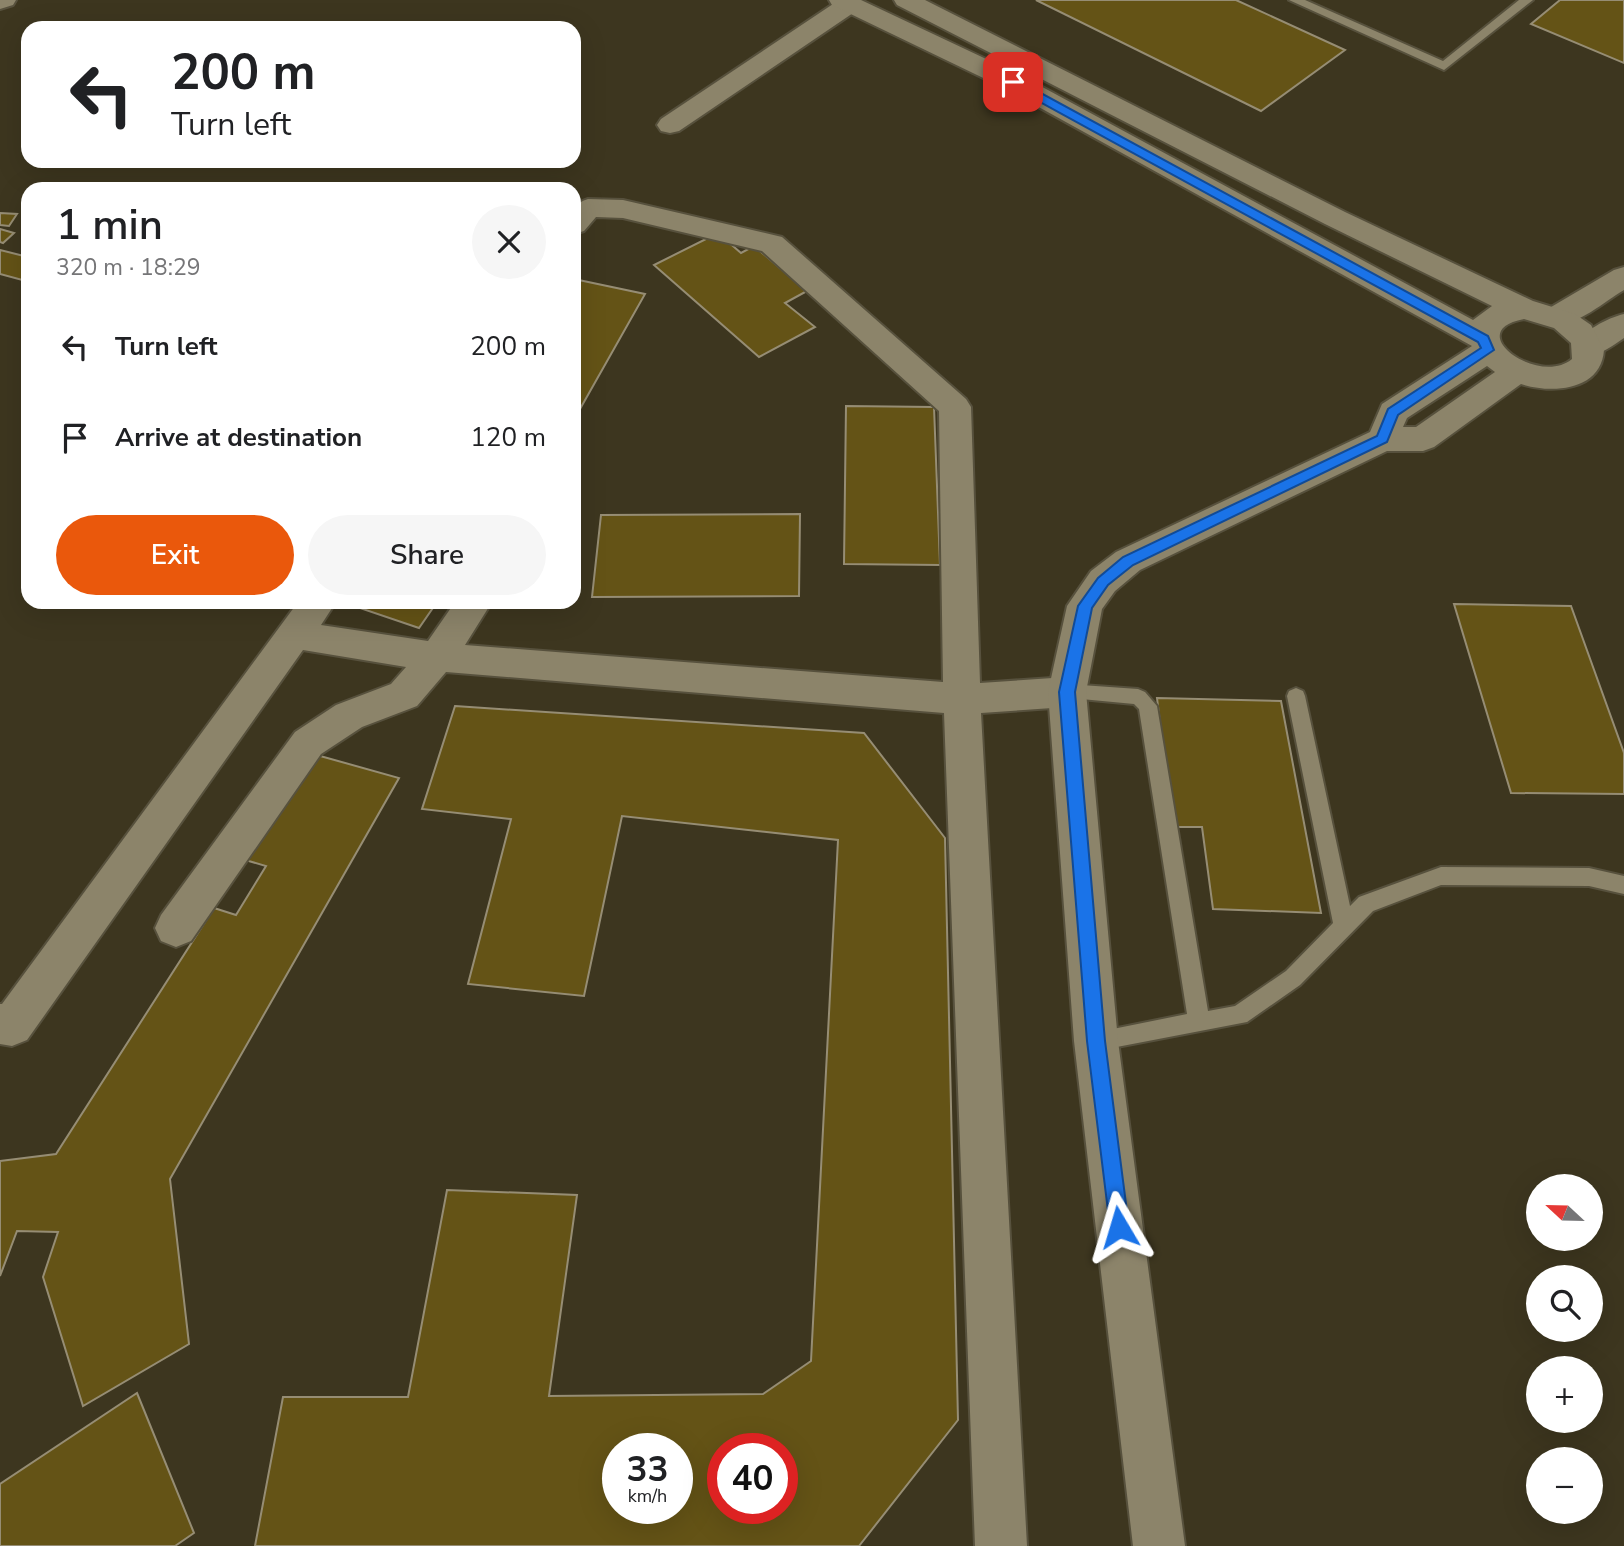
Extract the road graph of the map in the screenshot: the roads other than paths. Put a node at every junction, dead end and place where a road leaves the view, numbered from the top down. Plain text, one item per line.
1 (906, 0) edge
2 (1295, 0) edge
3 (1527, 0) edge
4 (845, 2) edge
5 (670, 125) dead end
6 (581, 216) edge
7 (1624, 277) edge
8 (1524, 309) junction
9 (1557, 317) junction
10 (1624, 324) edge
11 (1486, 345) junction
12 (1588, 346) junction
13 (1517, 372) junction
14 (1383, 439) junction
15 (313, 609) edge
16 (469, 609) edge
17 (296, 635) junction
18 (437, 657) junction
19 (1067, 692) junction
20 (1296, 696) dead end
21 (962, 699) junction
22 (1624, 886) edge
23 (1344, 926) junction
24 (176, 928) dead end
25 (1199, 1023) junction
26 (0, 1024) edge
27 (1096, 1041) junction
28 (1001, 1546) edge
29 (1159, 1546) edge

1 - 8 street
2 - 3 lane
4 - 5 street
4 - 11 street
6 - 21 street
7 - 9 street
8 - 9 street
8 - 11 street
9 - 12 street
10 - 12 street
11 - 13 street
11 - 14 street
12 - 13 street
13 - 14 street
14 - 19 street
15 - 17 street
16 - 18 street
17 - 18 street
17 - 26 street
18 - 21 street
18 - 24 street
19 - 21 street
19 - 25 lane
19 - 27 street
20 - 23 lane
21 - 28 street
22 - 23 lane
23 - 25 lane
25 - 27 lane
27 - 29 street

